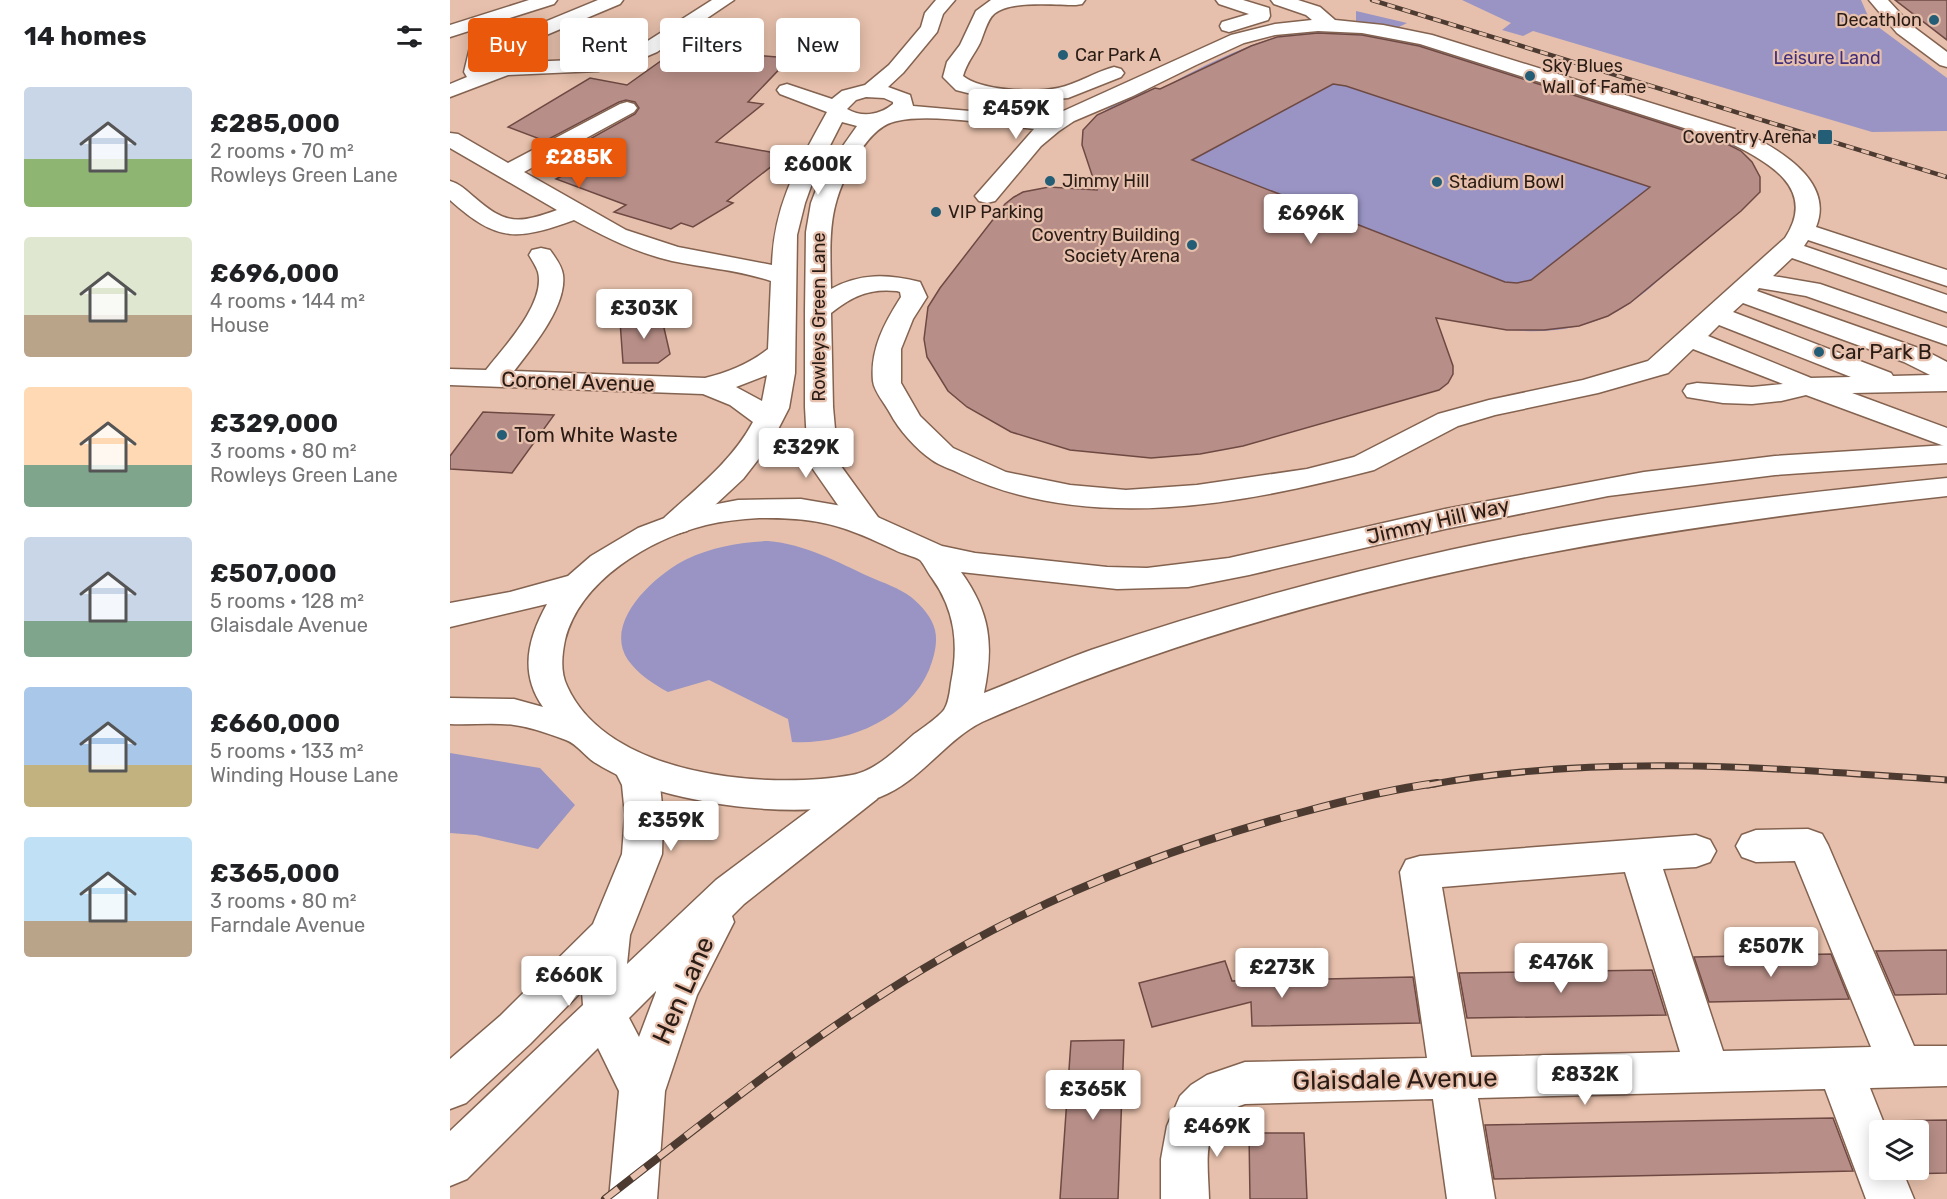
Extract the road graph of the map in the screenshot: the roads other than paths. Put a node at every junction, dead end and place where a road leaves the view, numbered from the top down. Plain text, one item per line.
1 (548, 0) edge
2 (614, 0) edge
3 (725, 0) edge
4 (946, 0) edge
5 (1018, 0) edge
6 (1076, 0) edge
7 (1225, 0) edge
8 (1280, 0) edge
9 (1878, 0) edge
10 (1330, 26) junction
11 (1243, 30) junction
12 (450, 31) edge
13 (1173, 58) junction
14 (1147, 59) dead end
15 (1947, 61) edge
16 (1128, 68) dead end
17 (896, 69) junction
18 (480, 79) junction
19 (787, 90) dead end
20 (450, 91) edge
21 (869, 92) junction
22 (893, 107) junction
23 (627, 108) dead end
24 (837, 109) junction
25 (1052, 125) junction
26 (450, 139) edge
27 (478, 156) junction
28 (450, 165) edge
29 (507, 172) junction
30 (450, 188) edge
31 (987, 196) dead end
32 (577, 211) junction
33 (1796, 239) junction
34 (769, 241) junction
35 (541, 255) dead end
36 (699, 258) junction
37 (785, 278) junction
38 (1947, 278) edge
39 (1746, 286) junction
40 (1947, 304) edge
41 (818, 311) junction
42 (1715, 314) junction
43 (1947, 337) edge
44 (1689, 338) junction
45 (782, 351) junction
46 (1947, 373) edge
47 (450, 377) edge
48 (493, 379) junction
49 (1891, 383) junction
50 (1947, 383) edge
51 (705, 386) junction
52 (1806, 386) junction
53 (1697, 391) dead end
54 (769, 422) junction
55 (1947, 438) edge
56 (1947, 454) edge
57 (1947, 487) edge
58 (676, 524) junction
59 (867, 524) junction
60 (931, 553) junction
61 (575, 585) junction
62 (450, 615) edge
63 (450, 711) edge
64 (961, 717) junction
65 (582, 732) junction
66 (632, 767) junction
67 (864, 789) junction
68 (1756, 846) dead end
69 (1696, 851) dead end
70 (1639, 855) junction
71 (730, 892) junction
72 (609, 935) junction
73 (606, 1015) junction
74 (1947, 1066) edge
75 (1901, 1067) junction
76 (1840, 1069) junction
77 (1708, 1072) junction
78 (1454, 1078) junction
79 (450, 1088) edge
80 (642, 1091) junction
81 (450, 1163) edge
82 (633, 1199) edge
83 (1185, 1199) edge
84 (1471, 1199) edge
85 (1890, 1199) edge

1 - 12 main road
2 - 18 main road
3 - 18 main road
4 - 17 main road
5 - 6 main road
5 - 16 main road
7 - 11 main road
8 - 10 main road
9 - 15 main road
10 - 11 main road
10 - 33 main road
11 - 13 main road
13 - 14 main road
13 - 25 main road
17 - 21 main road
17 - 22 main road
18 - 20 main road
19 - 24 main road
21 - 22 main road
21 - 24 main road
22 - 24 main road
22 - 25 main road
22 - 41 main road, Rowleys Green Lane
23 - 29 main road
24 - 34 main road, Rowleys Green Lane
25 - 31 main road
26 - 27 main road, Rowleys Green Lane
27 - 28 main road
27 - 29 main road, Rowleys Green Lane
29 - 32 main road, Rowleys Green Lane
30 - 32 main road
32 - 36 main road, Rowleys Green Lane
33 - 38 main road
33 - 39 main road
33 - 40 main road
34 - 36 main road, Rowleys Green Lane
34 - 37 main road, Rowleys Green Lane
35 - 48 main road
36 - 37 main road, Rowleys Green Lane
37 - 45 main road, Rowleys Green Lane
39 - 42 main road
39 - 43 main road
39 - 46 main road
41 - 44 main road
41 - 59 main road, Rowleys Green Lane
42 - 44 main road
42 - 49 main road
44 - 52 main road
45 - 51 main road, Coronel Avenue
45 - 54 main road, Rowleys Green Lane
47 - 48 main road, Coronel Avenue
48 - 51 main road, Coronel Avenue
49 - 50 main road
49 - 52 main road
51 - 54 main road, Coronel Avenue
52 - 53 main road
52 - 55 main road
54 - 58 main road, Rowleys Green Lane
56 - 60 main road, Jimmy Hill Way
57 - 64 main road, Jimmy Hill Way
58 - 59 main road, Jimmy Hill Way
58 - 61 main road
59 - 60 main road, Jimmy Hill Way
60 - 64 main road
61 - 62 main road
61 - 65 main road
63 - 65 main road
64 - 67 main road, Jimmy Hill Way
65 - 66 main road
66 - 67 main road
66 - 72 main road
67 - 71 main road, Jimmy Hill Way
68 - 75 main road
69 - 70 main road
70 - 77 main road
70 - 78 main road
71 - 73 main road, Jimmy Hill Way
71 - 80 main road, Hen Lane
72 - 73 main road, Hen Lane
72 - 79 main road
73 - 80 main road, Hen Lane
73 - 81 main road, Jimmy Hill Way
74 - 75 main road, Glaisdale Avenue
75 - 76 main road, Glaisdale Avenue
76 - 77 main road, Glaisdale Avenue
76 - 85 main road
77 - 78 main road, Glaisdale Avenue
78 - 83 main road, Glaisdale Avenue
78 - 84 main road
80 - 82 main road, Hen Lane

